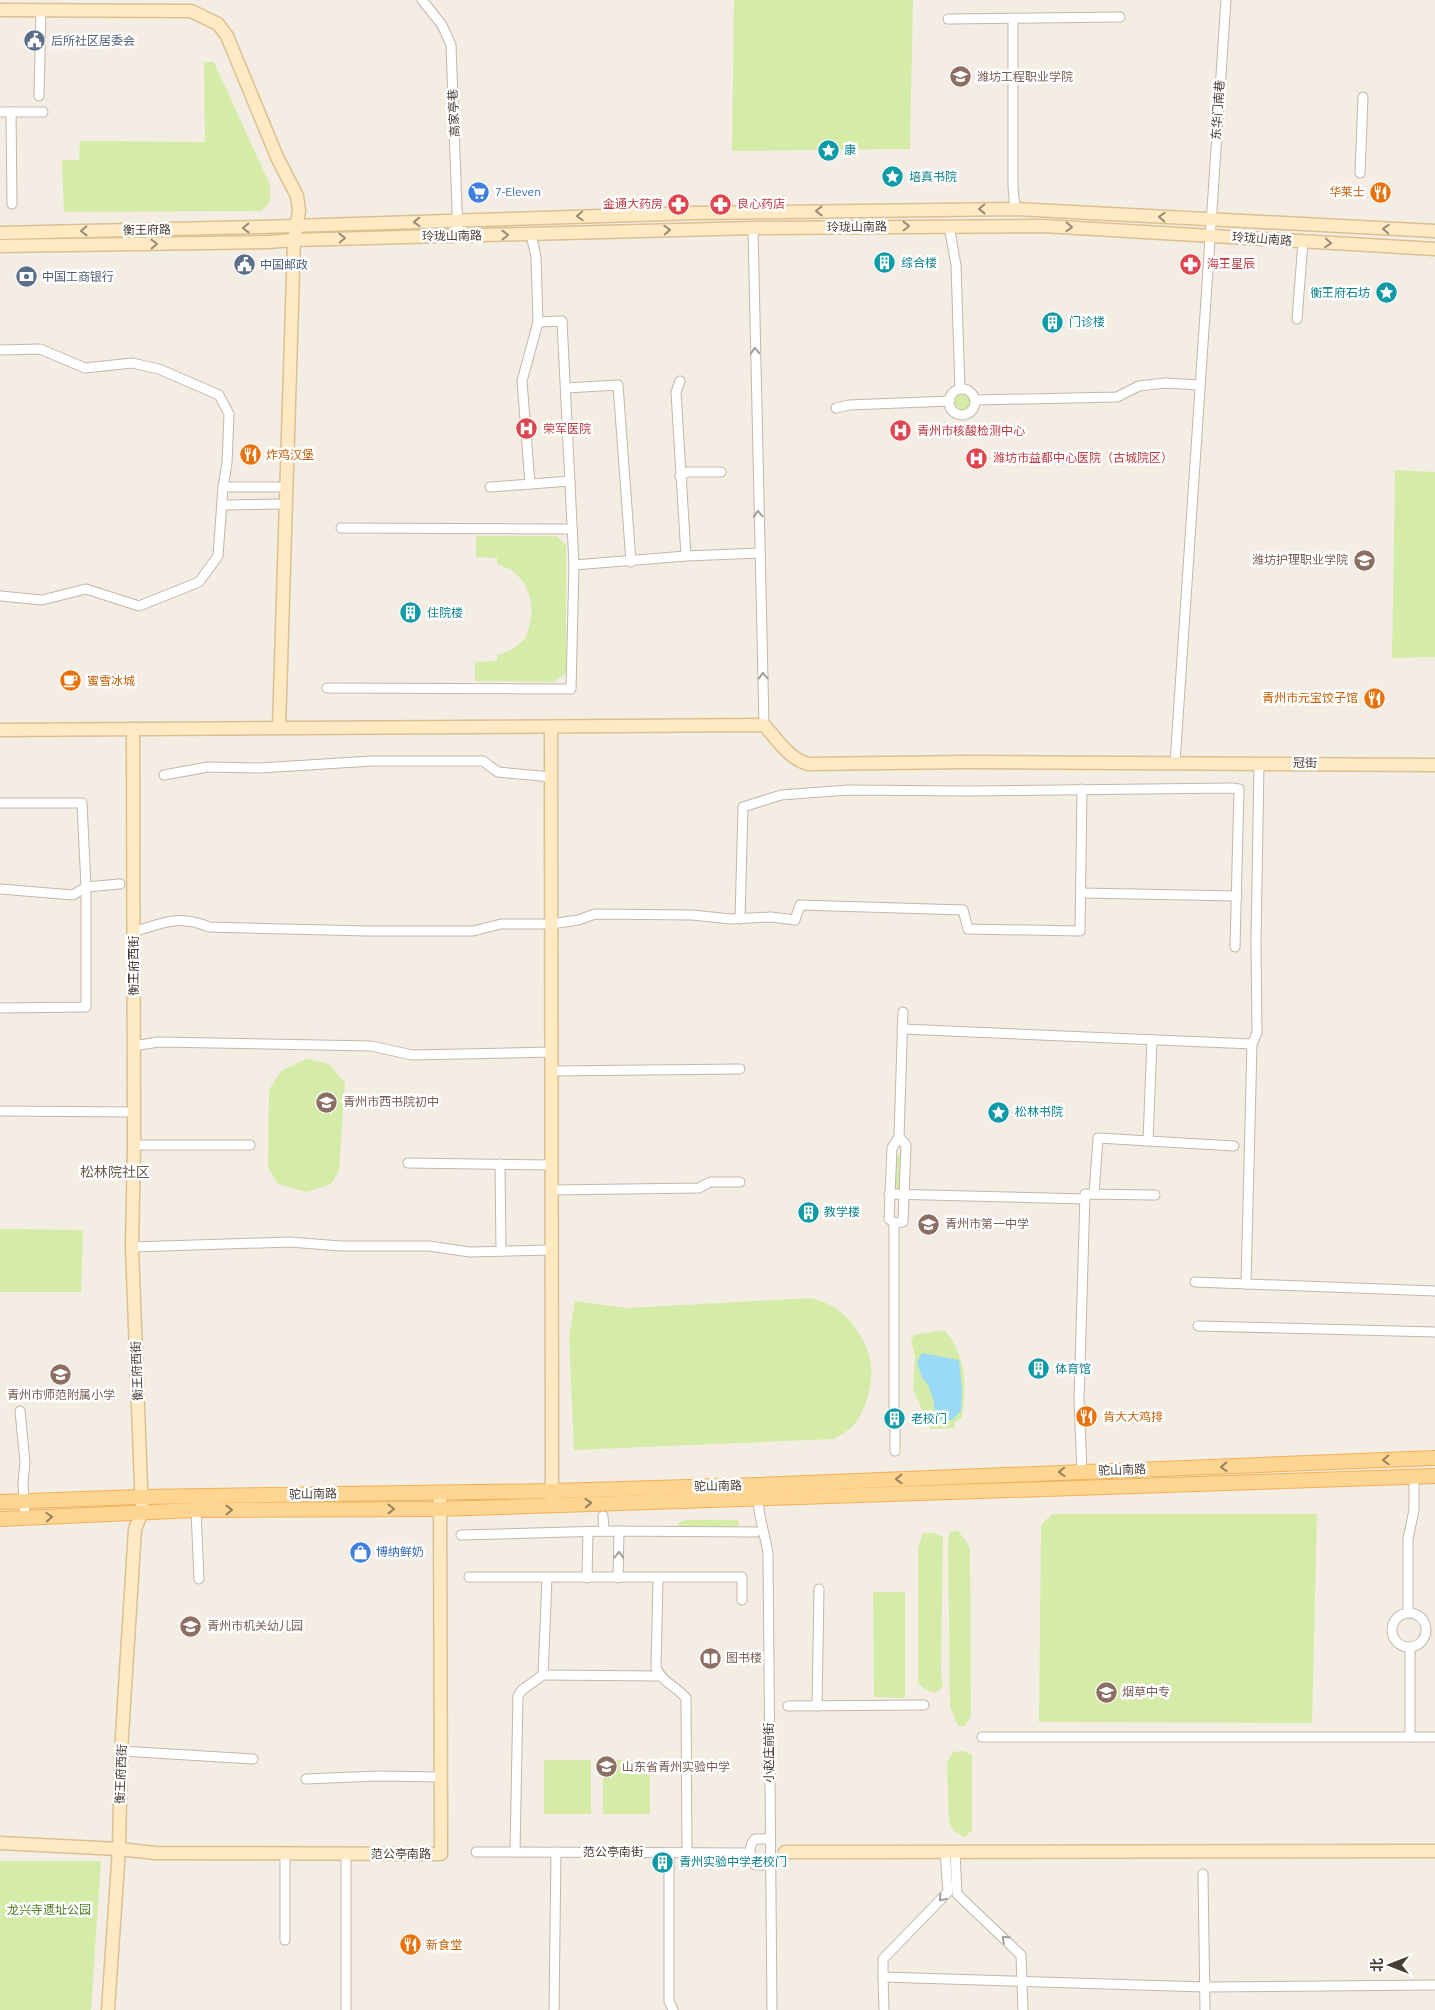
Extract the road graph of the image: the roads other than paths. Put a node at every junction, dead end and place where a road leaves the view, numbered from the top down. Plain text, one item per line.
1 (422, 0) edge
2 (1226, 0) edge
3 (0, 10) edge
4 (41, 10) junction
5 (1120, 17) dead end
6 (1013, 18) junction
7 (948, 19) dead end
8 (40, 96) dead end
9 (1364, 97) dead end
10 (0, 112) edge
11 (11, 112) junction
12 (43, 112) dead end
13 (1360, 173) dead end
14 (12, 204) dead end
15 (1015, 209) junction
16 (1210, 219) junction
17 (458, 220) junction
18 (295, 225) junction
19 (949, 226) junction
20 (753, 228) junction
21 (1435, 231) edge
22 (0, 233) edge
23 (531, 234) junction
24 (1209, 235) junction
25 (458, 236) junction
26 (294, 240) junction
27 (1303, 242) junction
28 (0, 246) edge
29 (1435, 249) edge
30 (1297, 319) dead end
31 (538, 322) junction
32 (0, 350) edge
33 (680, 381) dead end
34 (1200, 384) junction
35 (566, 388) junction
36 (960, 389) junction
37 (975, 400) junction
38 (950, 401) junction
39 (836, 408) dead end
40 (721, 472) dead end
41 (680, 476) junction
42 (570, 482) junction
43 (530, 484) junction
44 (223, 487) junction
45 (287, 487) junction
46 (490, 488) dead end
47 (286, 504) junction
48 (223, 505) junction
49 (342, 528) dead end
50 (572, 529) junction
51 (760, 553) junction
52 (686, 556) junction
53 (631, 562) junction
54 (574, 565) junction
55 (0, 596) edge
56 (327, 688) dead end
57 (764, 725) junction
58 (551, 727) junction
59 (279, 728) junction
60 (132, 729) junction
61 (0, 730) edge
62 (1175, 763) junction
63 (1259, 763) junction
64 (1435, 765) edge
65 (164, 775) dead end
66 (551, 777) junction
67 (1082, 789) junction
68 (0, 803) edge
69 (120, 884) dead end
70 (86, 887) junction
71 (0, 889) edge
72 (1081, 893) junction
73 (1237, 896) junction
74 (740, 919) junction
75 (551, 924) junction
76 (133, 932) junction
77 (1236, 947) dead end
78 (0, 1008) edge
79 (903, 1012) dead end
80 (902, 1029) junction
81 (1152, 1040) junction
82 (1252, 1044) junction
83 (134, 1046) junction
84 (552, 1052) junction
85 (740, 1069) dead end
86 (552, 1071) junction
87 (0, 1111) edge
88 (134, 1112) junction
89 (899, 1137) junction
90 (1148, 1141) junction
91 (134, 1145) junction
92 (250, 1145) dead end
93 (1234, 1146) dead end
94 (408, 1163) dead end
95 (500, 1164) junction
96 (552, 1165) junction
97 (740, 1182) dead end
98 (552, 1190) junction
99 (889, 1194) junction
100 (905, 1194) junction
101 (1094, 1194) junction
102 (1155, 1195) dead end
103 (1085, 1199) junction
104 (894, 1223) junction
105 (132, 1247) junction
106 (552, 1250) junction
107 (501, 1251) junction
108 (1194, 1282) dead end
109 (1246, 1284) junction
110 (1435, 1291) edge
111 (1198, 1326) dead end
112 (1435, 1332) edge
113 (20, 1411) dead end
114 (894, 1413) dead end
115 (895, 1424) dead end
116 (895, 1451) dead end
117 (1435, 1458) edge
118 (1082, 1471) junction
119 (1435, 1476) edge
120 (1414, 1477) junction
121 (440, 1492) junction
122 (140, 1497) junction
123 (552, 1498) junction
124 (758, 1498) junction
125 (24, 1501) junction
126 (0, 1502) edge
127 (439, 1509) junction
128 (196, 1510) junction
129 (142, 1512) junction
130 (604, 1516) dead end
131 (25, 1518) junction
132 (0, 1519) edge
133 (604, 1531) junction
134 (588, 1532) junction
135 (619, 1532) junction
136 (756, 1532) dead end
137 (461, 1535) dead end
138 (469, 1577) dead end
139 (547, 1578) junction
140 (586, 1578) junction
141 (618, 1578) junction
142 (658, 1578) junction
143 (199, 1579) dead end
144 (819, 1589) dead end
145 (742, 1600) dead end
146 (1408, 1613) junction
147 (1410, 1648) junction
148 (543, 1675) junction
149 (659, 1676) junction
150 (924, 1705) dead end
151 (788, 1706) dead end
152 (817, 1706) junction
153 (982, 1737) dead end
154 (1410, 1737) junction
155 (1435, 1737) edge
156 (121, 1751) junction
157 (253, 1759) dead end
158 (440, 1777) junction
159 (306, 1778) dead end
160 (769, 1839) junction
161 (0, 1843) edge
162 (119, 1849) junction
163 (950, 1851) junction
164 (1435, 1851) edge
165 (476, 1852) dead end
166 (515, 1852) junction
167 (556, 1852) junction
168 (669, 1852) junction
169 (687, 1852) junction
170 (785, 1852) dead end
171 (285, 1853) junction
172 (750, 1853) junction
173 (346, 1854) junction
174 (770, 1865) junction
175 (1203, 1874) dead end
176 (285, 1940) dead end
177 (883, 1977) junction
178 (1023, 1981) junction
179 (1435, 1985) edge
180 (1204, 1987) junction
181 (108, 2010) edge
182 (346, 2010) edge
183 (554, 2010) edge
184 (673, 2010) edge
185 (772, 2010) edge
186 (884, 2010) edge
187 (1023, 2010) edge
188 (1205, 2010) edge

1 - 17 street, 高家亭巷
2 - 16 street, 东华门南巷
3 - 4 street
4 - 8 street
4 - 18 street
5 - 6 street
6 - 7 street
6 - 15 street
9 - 13 street
10 - 11 street
11 - 12 street
11 - 14 street
16 -> 15 street, 玲珑山南路
15 -> 17 street, 玲珑山南路
21 -> 16 street, 玲珑山南路
16 - 24 street, 东华门南巷
17 -> 18 street, 玲珑山南路
17 - 25 street, 高家亭巷
18 -> 22 street, 衡王府路
18 - 26 street
20 -> 19 street, 玲珑山南路
19 -> 24 street, 玲珑山南路
19 - 36 street
23 -> 20 street, 玲珑山南路
51 -> 20 street
25 -> 23 street, 玲珑山南路
23 - 31 street
24 - 27 street, 玲珑山南路
24 - 34 street, 东华门南巷
26 -> 25 street, 玲珑山南路
28 -> 26 street, 衡王府路
26 - 45 street
27 -> 29 street, 玲珑山南路
27 - 30 street
31 - 35 street
31 - 43 street
32 - 44 street
33 - 41 street
34 - 37 street
34 - 62 street, 东华门南巷
35 - 42 street
35 - 53 street
36 - 37 street
36 - 38 street
37 - 38 street
38 - 39 street
40 - 41 street
41 - 52 street
42 - 43 street
42 - 50 street
43 - 46 street
44 - 45 street
44 - 48 street
45 - 47 street
47 - 48 street
47 - 59 street
48 - 55 street
49 - 50 street
50 - 54 street
51 - 52 street
57 -> 51 street
52 - 53 street
53 - 54 street
54 - 56 street
57 - 58 street
57 - 62 street, 冠街
58 - 59 street
58 - 66 street
59 - 60 street
60 - 61 street
60 - 76 street, 衡王府西街
62 - 63 street, 冠街
63 - 64 street, 冠街
63 - 82 street
65 - 66 street
66 - 75 street
67 - 72 street
67 - 73 street
67 - 74 street
68 - 70 street
69 - 70 street
70 - 71 street
70 - 78 street
72 - 73 street
72 - 74 street
73 - 77 street
74 - 75 street
75 - 76 street
75 - 84 street
76 - 83 street, 衡王府西街
79 - 80 street
80 - 81 street
80 - 89 street
81 - 82 street
81 - 90 street
82 - 109 street
83 - 84 street
83 - 88 street, 衡王府西街
84 - 86 street
85 - 86 street
86 - 96 street
87 - 88 street
88 - 91 street, 衡王府西街
89 - 99 street
89 - 100 street
90 - 93 street
90 - 101 street
91 - 92 street
91 - 105 street, 衡王府西街
94 - 95 street
95 - 96 street
95 - 107 street
96 - 98 street
97 - 98 street
98 - 106 street
99 - 100 street
99 - 104 street
100 - 103 street
100 - 104 street
101 - 102 street
101 - 103 street
103 - 118 street
104 - 114 street
105 - 107 street
105 - 122 street, 衡王府西街
106 - 107 street
106 - 123 street
108 - 109 street
109 - 110 street
111 - 112 street
113 - 125 street
115 - 116 street
117 -> 118 main road, 驼山南路
118 -> 123 main road, 驼山南路
119 - 120 main road, 驼山南路
120 - 124 main road, 驼山南路
120 - 146 street
121 - 122 main road, 驼山南路
121 - 123 main road, 驼山南路
121 - 127 street, 范公亭南路
122 - 125 main road, 驼山南路
122 - 129 street, 衡王府西街
123 -> 124 main road, 驼山南路
123 - 127 main road, 驼山南路
124 - 160 street, 小赵庄前街
125 - 126 main road, 驼山南路
125 - 131 street
128 -> 127 main road, 驼山南路
127 - 158 street, 范公亭南路
128 - 129 main road, 驼山南路
128 - 143 street
131 -> 129 main road, 驼山南路
129 - 156 street, 衡王府西街
130 - 133 street
131 - 132 main road, 驼山南路
133 - 134 street
133 - 135 street
134 - 137 street
134 - 140 street
135 - 136 street
141 -> 135 street
138 - 139 street
139 - 140 street
139 - 148 street
140 - 141 street
141 - 142 street
142 - 145 street
142 - 149 street
144 - 152 street
146 - 147 street
146 - 147 street
147 - 154 street
148 - 149 street
148 - 166 street
149 - 169 street
150 - 152 street
151 - 152 street
153 - 154 street
154 - 155 street
156 - 157 street
156 - 162 street, 衡王府西街
158 - 159 street
158 - 173 street, 范公亭南路
160 - 172 street
160 - 174 street, 小赵庄前街
161 - 162 street, 范公亭南路
162 - 171 street, 范公亭南路
162 - 181 street, 衡王府西街
163 - 164 street
163 - 170 street
163 -> 177 street
178 -> 163 street
165 - 166 street, 范公亭南街
166 - 167 street, 范公亭南街
167 - 168 street, 范公亭南街
167 - 183 street
168 - 169 street, 范公亭南街
168 - 184 street
169 - 172 street, 范公亭南街
171 - 173 street, 范公亭南路
171 - 176 street
172 - 174 street
173 - 182 street
174 - 185 street, 小赵庄前街
175 - 180 street
177 - 178 street
177 - 186 street
178 - 180 street
178 - 187 street
179 - 180 street
180 - 188 street

